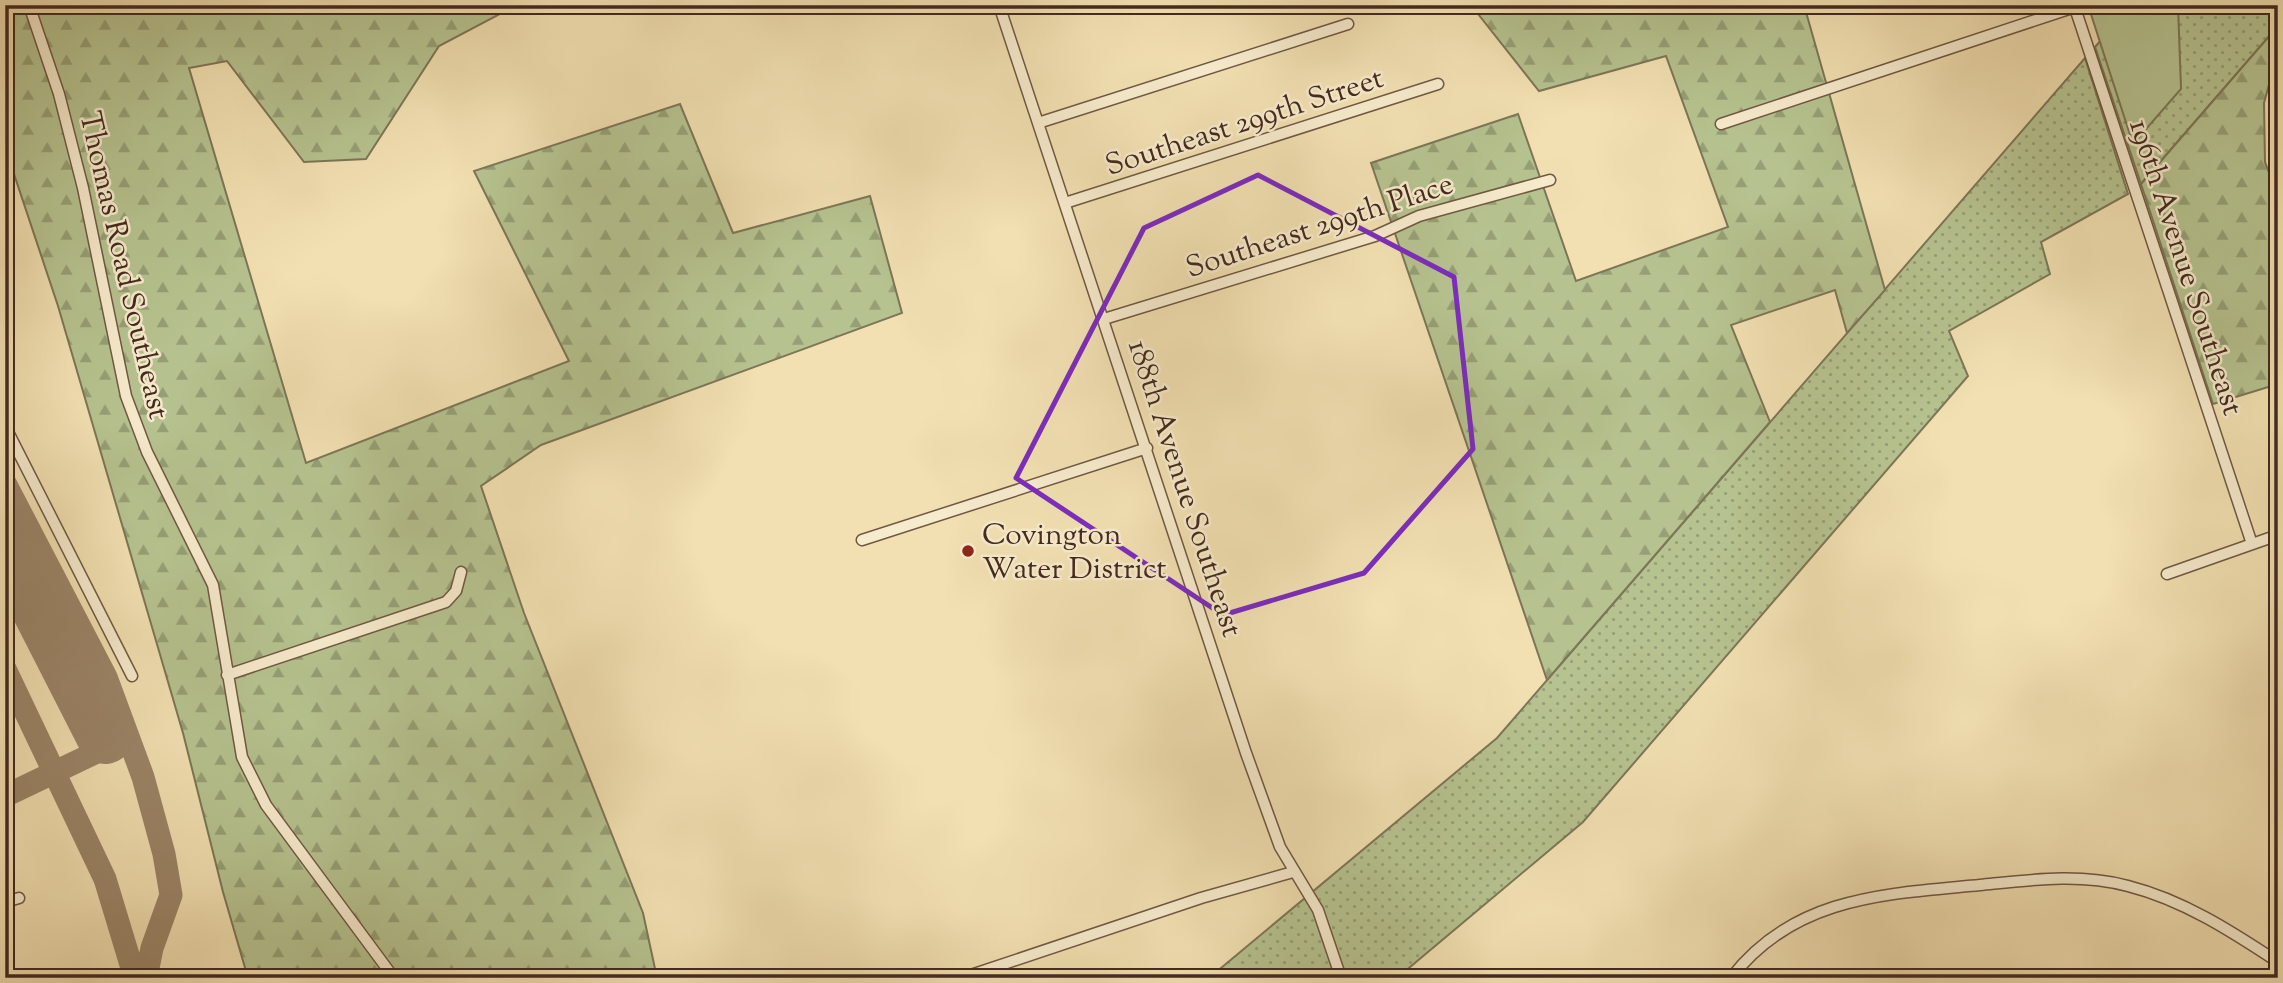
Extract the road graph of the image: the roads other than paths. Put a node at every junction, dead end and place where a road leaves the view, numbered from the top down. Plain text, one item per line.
1 (29, 5) edge
2 (999, 5) edge
3 (2074, 6) edge
4 (1348, 24) dead end
5 (1438, 84) dead end
6 (1038, 123) junction
7 (1721, 124) dead end
8 (1550, 180) dead end
9 (1065, 203) junction
10 (1104, 319) junction
11 (5, 426) edge
12 (1147, 448) junction
13 (2278, 535) edge
14 (862, 540) dead end
15 (2252, 544) junction
16 (461, 572) dead end
17 (2167, 574) dead end
18 (227, 674) junction
19 (132, 676) dead end
20 (1293, 873) junction
21 (19, 898) dead end
22 (5, 902) edge
23 (2278, 962) edge
24 (394, 978) edge
25 (962, 978) edge
26 (1342, 978) edge
27 (1731, 978) edge

1 - 18 street, Thomas Road Southeast
2 - 6 street, 188th Avenue Southeast
3 - 7 street
3 - 15 street, 196th Avenue Southeast
4 - 6 street
5 - 9 street, Southeast 299th Street
6 - 9 street, 188th Avenue Southeast
8 - 10 street, Southeast 299th Place
9 - 10 street, 188th Avenue Southeast
10 - 12 street, 188th Avenue Southeast
11 - 19 street
12 - 14 street
12 - 20 street, 188th Avenue Southeast
13 - 15 street
15 - 17 street
16 - 18 street
18 - 24 street, Thomas Road Southeast
20 - 25 street
20 - 26 street, 188th Avenue Southeast
21 - 22 street
23 - 27 street

